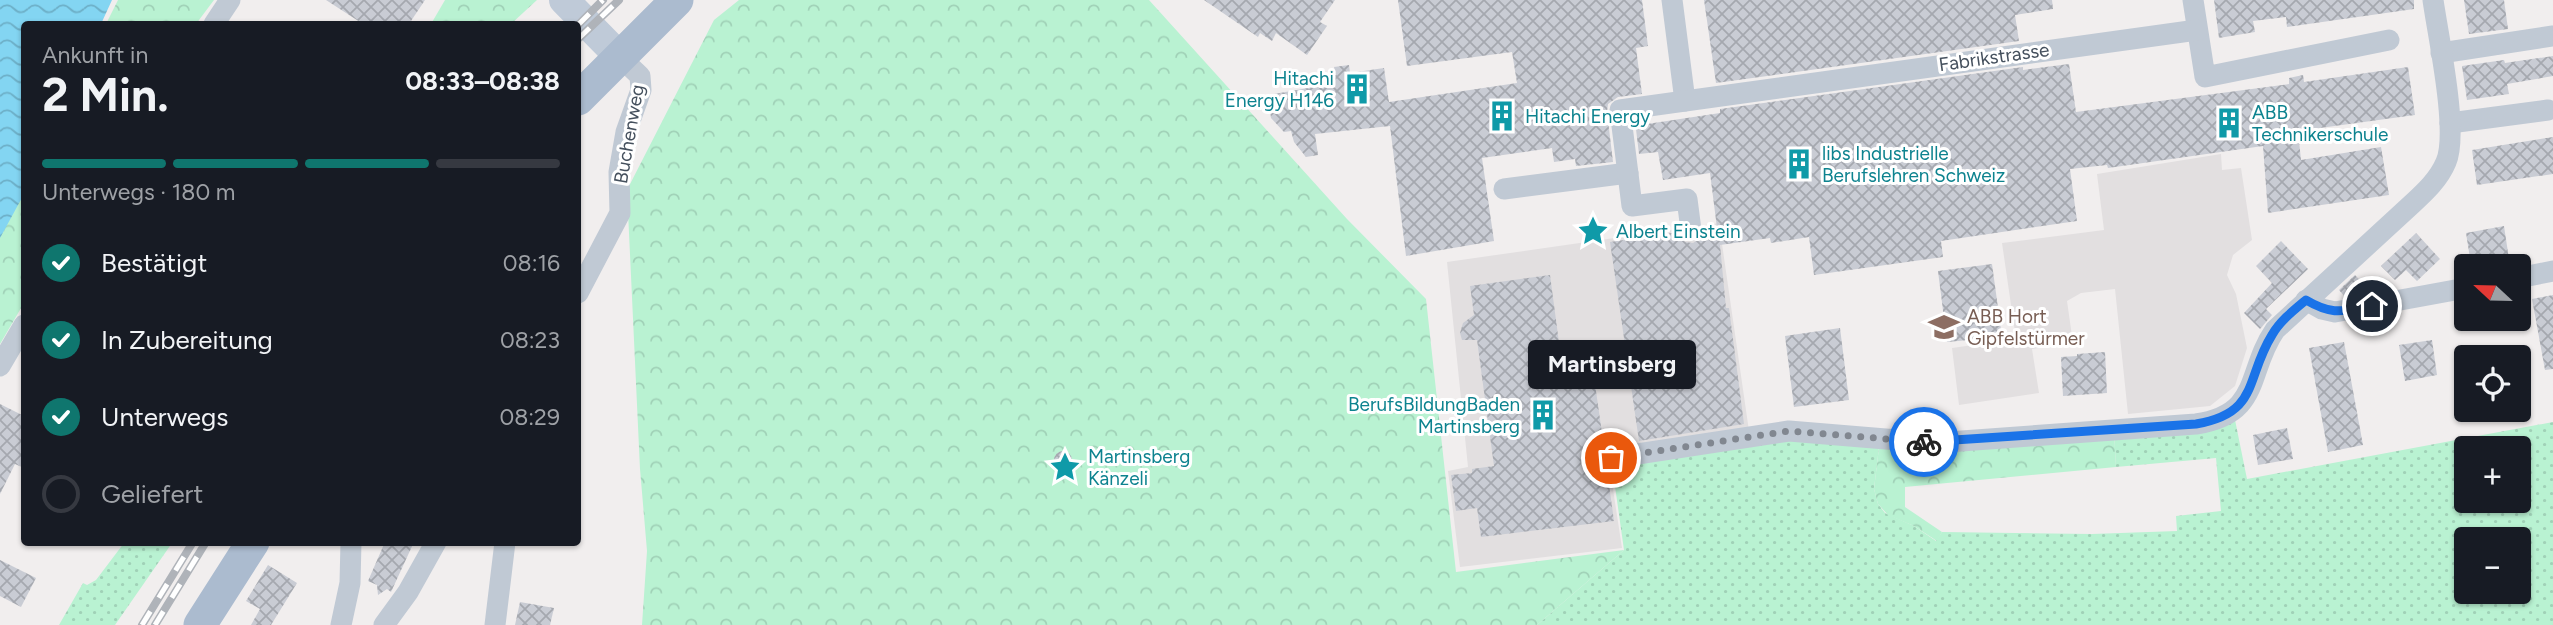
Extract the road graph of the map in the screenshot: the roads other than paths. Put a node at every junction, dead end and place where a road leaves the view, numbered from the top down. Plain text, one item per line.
1 (230, 0) edge
2 (564, 0) edge
3 (677, 0) edge
4 (1672, 0) edge
5 (2193, 0) edge
6 (2433, 0) edge
7 (216, 21) edge
8 (2197, 30) junction
9 (2553, 36) edge
10 (2389, 40) dead end
11 (615, 51) junction
12 (2441, 52) junction
13 (581, 95) edge
14 (1685, 101) junction
15 (2548, 110) dead end
16 (2450, 123) junction
17 (1628, 173) junction
18 (1504, 189) dead end
19 (1690, 230) dead end
20 (2553, 271) edge
21 (2531, 275) edge
22 (581, 287) edge
23 (2454, 290) edge
24 (2306, 300) junction
25 (21, 330) edge
26 (0, 366) edge
27 (1611, 458) dead end
28 (250, 546) edge
29 (351, 546) edge
30 (434, 546) edge
31 (505, 546) edge
32 (200, 625) edge
33 (341, 625) edge
34 (384, 625) edge
35 (495, 625) edge

1 - 7 street
2 - 11 main road
3 - 11 main road
4 - 14 street
5 - 8 street
6 - 12 street
8 - 10 street
8 - 14 street, Fabrikstrasse
9 - 12 street
11 - 13 main road
11 - 22 street, Buchenweg
12 - 16 street
14 - 17 street, Fabrikstrasse
15 - 16 street
16 - 24 street
17 - 18 street
17 - 19 street, Fabrikstrasse
20 - 21 street
23 - 24 street
24 - 27 street
25 - 26 street
28 - 32 main road
29 - 33 street
30 - 34 street
31 - 35 street

